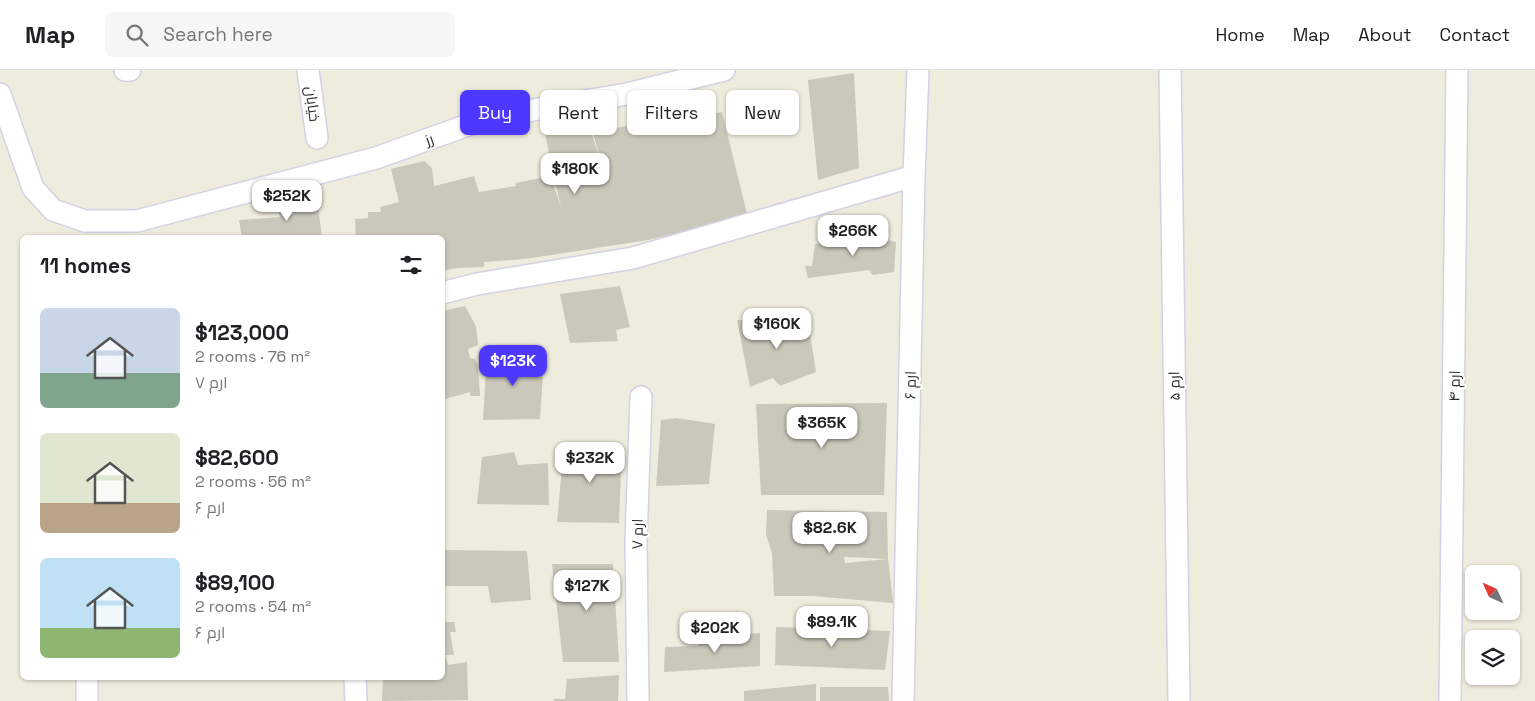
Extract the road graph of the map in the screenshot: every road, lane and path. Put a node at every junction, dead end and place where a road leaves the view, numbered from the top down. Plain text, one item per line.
1 (125, 70) edge
2 (130, 70) edge
3 (308, 70) edge
4 (724, 70) edge
5 (918, 70) edge
6 (1170, 70) edge
7 (1457, 70) edge
8 (0, 94) edge
9 (317, 138) dead end
10 (914, 176) junction
11 (445, 291) edge
12 (641, 397) dead end
13 (87, 680) edge
14 (355, 680) edge
15 (87, 701) edge
16 (356, 701) edge
17 (638, 701) edge
18 (903, 701) edge
19 (1179, 701) edge
20 (1450, 701) edge

1 - 2 street
3 - 9 street, خیابان
4 - 8 street, رز
5 - 10 street, ارم ۶
6 - 19 street, ارم ۵
7 - 20 street, ارم ۴
10 - 11 street
10 - 18 street, ارم ۶
12 - 17 street, ارم ۷
13 - 15 street
14 - 16 street

